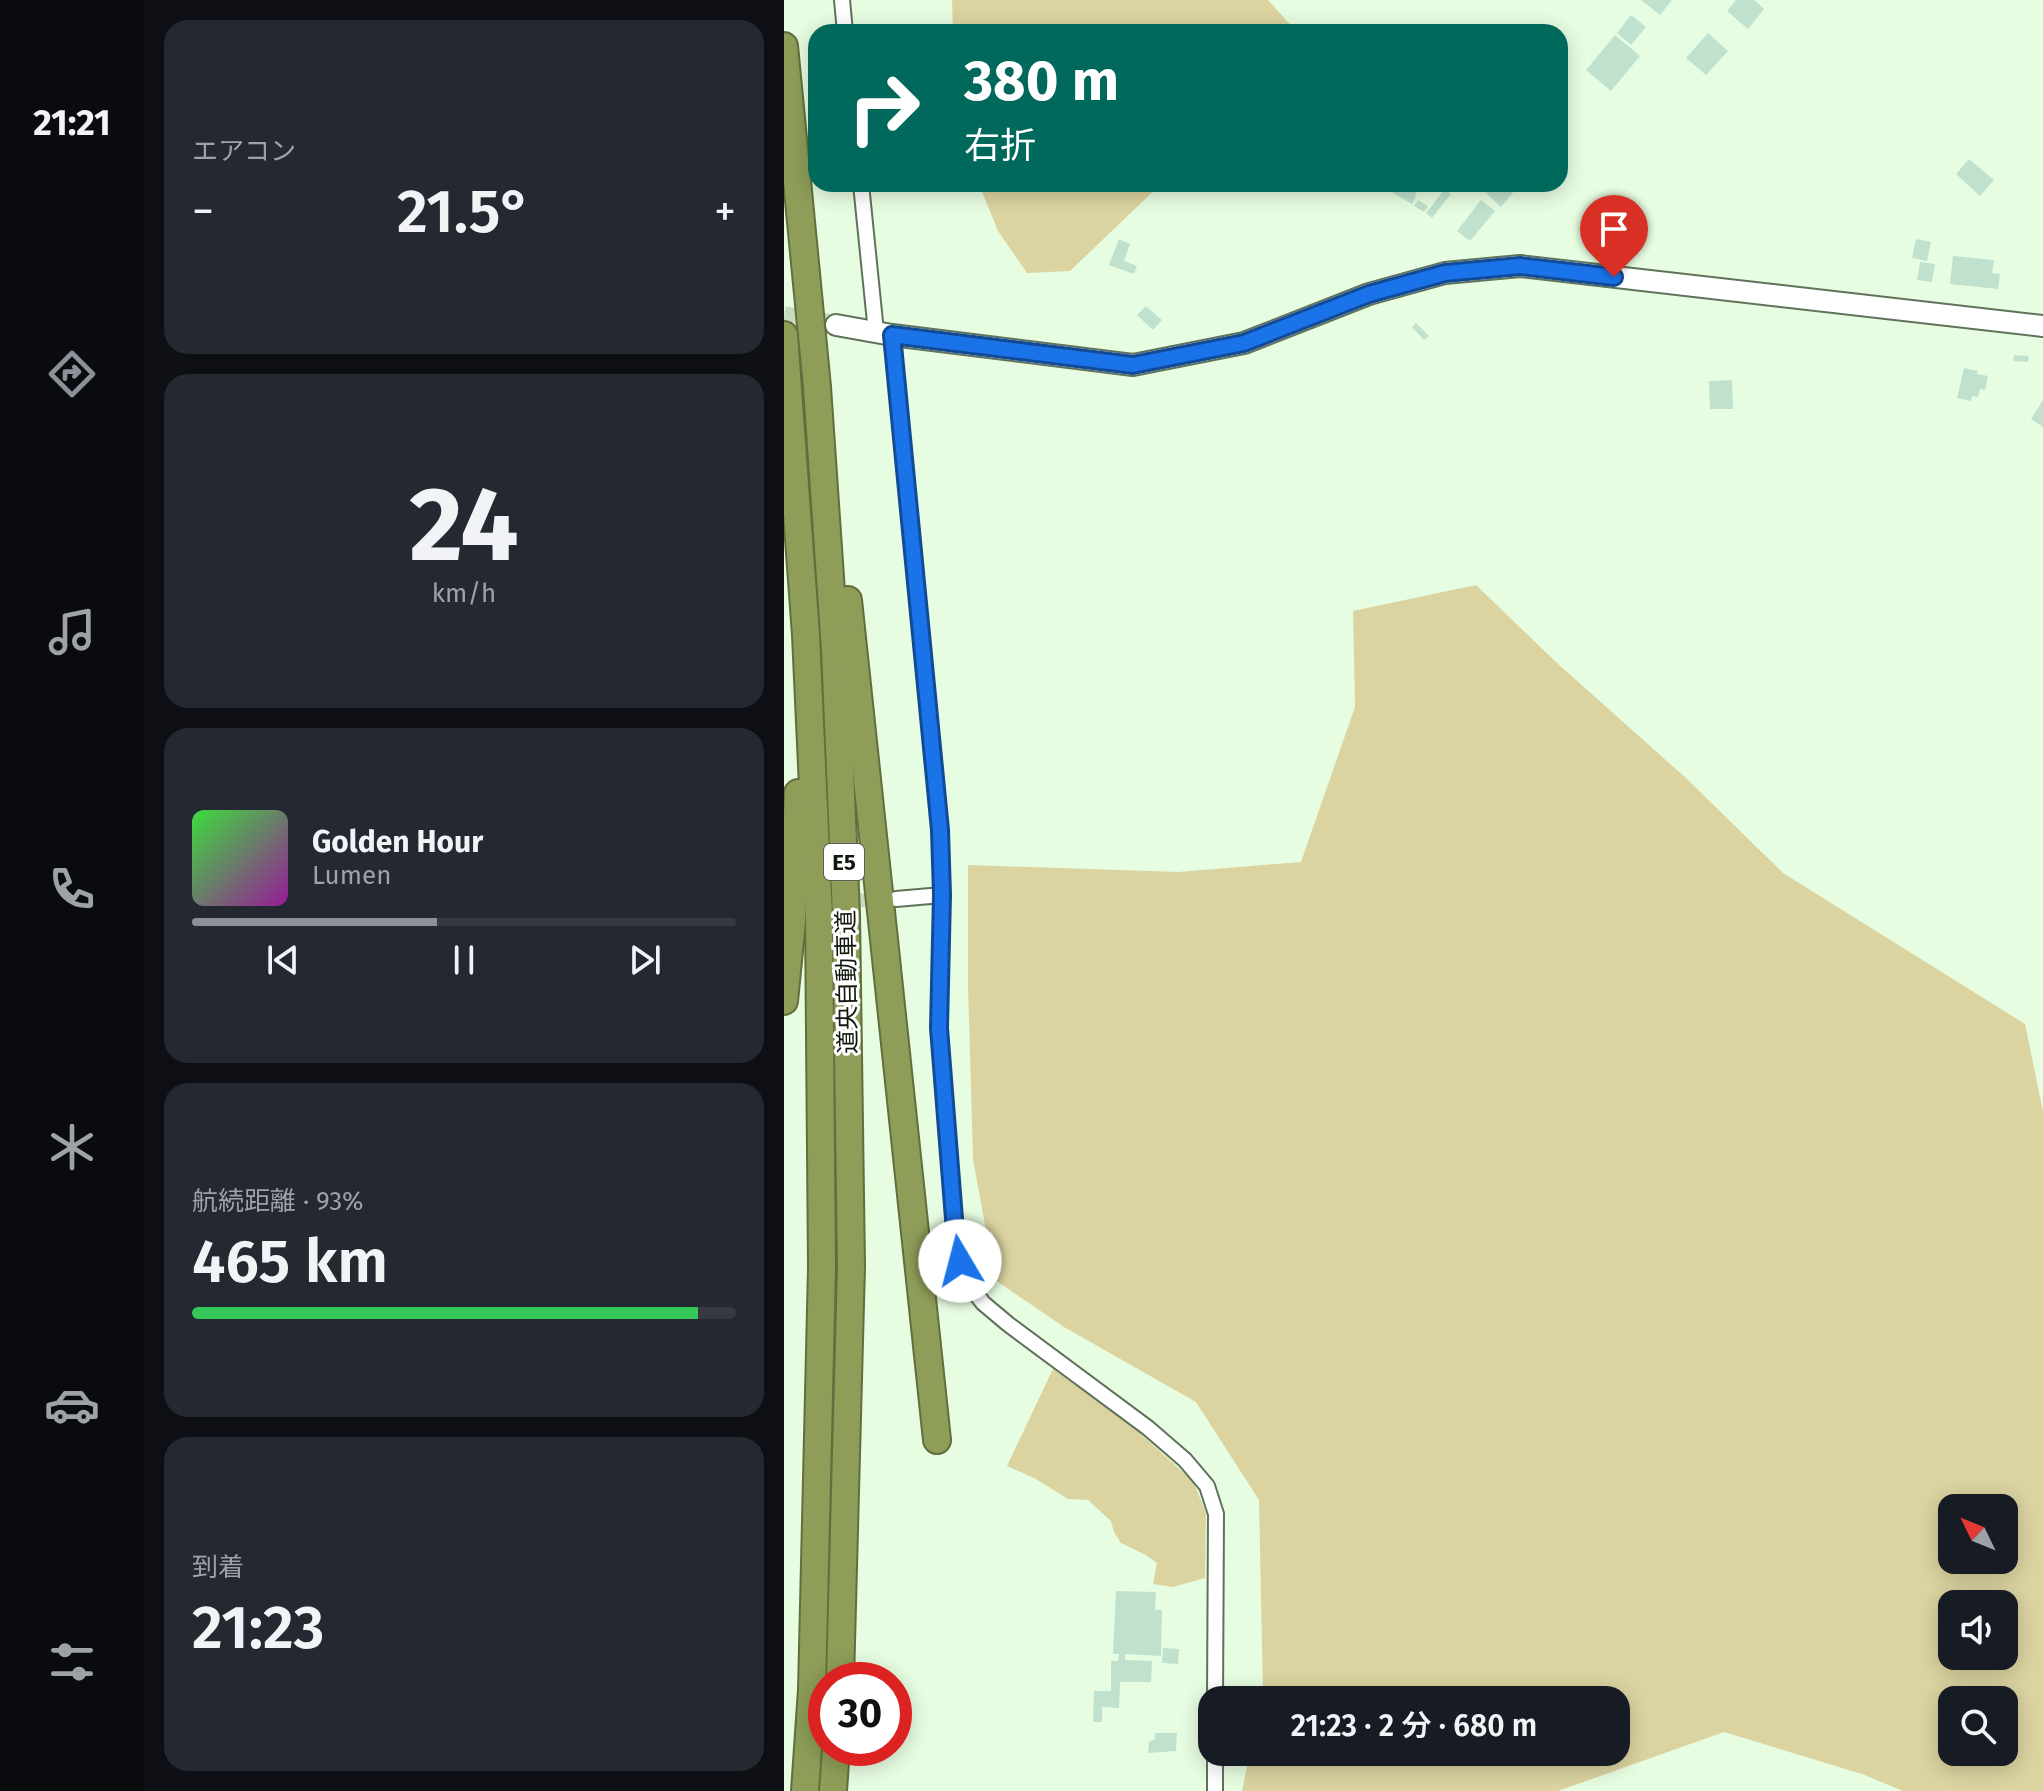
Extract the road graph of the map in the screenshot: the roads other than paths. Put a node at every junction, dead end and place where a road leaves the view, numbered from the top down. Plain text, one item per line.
1 (842, 0) edge
2 (844, 24) edge
3 (784, 46) edge
4 (862, 192) edge
5 (836, 325) tunnel mouth
6 (2043, 326) edge
7 (884, 333) junction
8 (784, 335) edge
9 (817, 387) junction
10 (806, 635) junction
11 (942, 895) junction
12 (896, 899) tunnel mouth
13 (784, 1001) edge
14 (937, 1440) dead end
15 (840, 1662) edge
16 (1215, 1686) edge
17 (835, 1766) edge
18 (1215, 1766) edge
19 (805, 1791) edge
20 (833, 1791) edge
21 (1215, 1791) edge

1 - 2 street
3 - 9 highway, 道央自動車道 / E5
4 - 7 street
5 - 7 street
6 - 7 street
7 - 11 street
8 - 10 highway, 道央自動車道 / E5
9 - 14 highway
9 - 15 highway, 道央自動車道 / E5
10 - 13 highway
10 - 19 highway, 道央自動車道 / E5
11 - 12 street
11 - 16 street
17 - 20 highway
18 - 21 street

